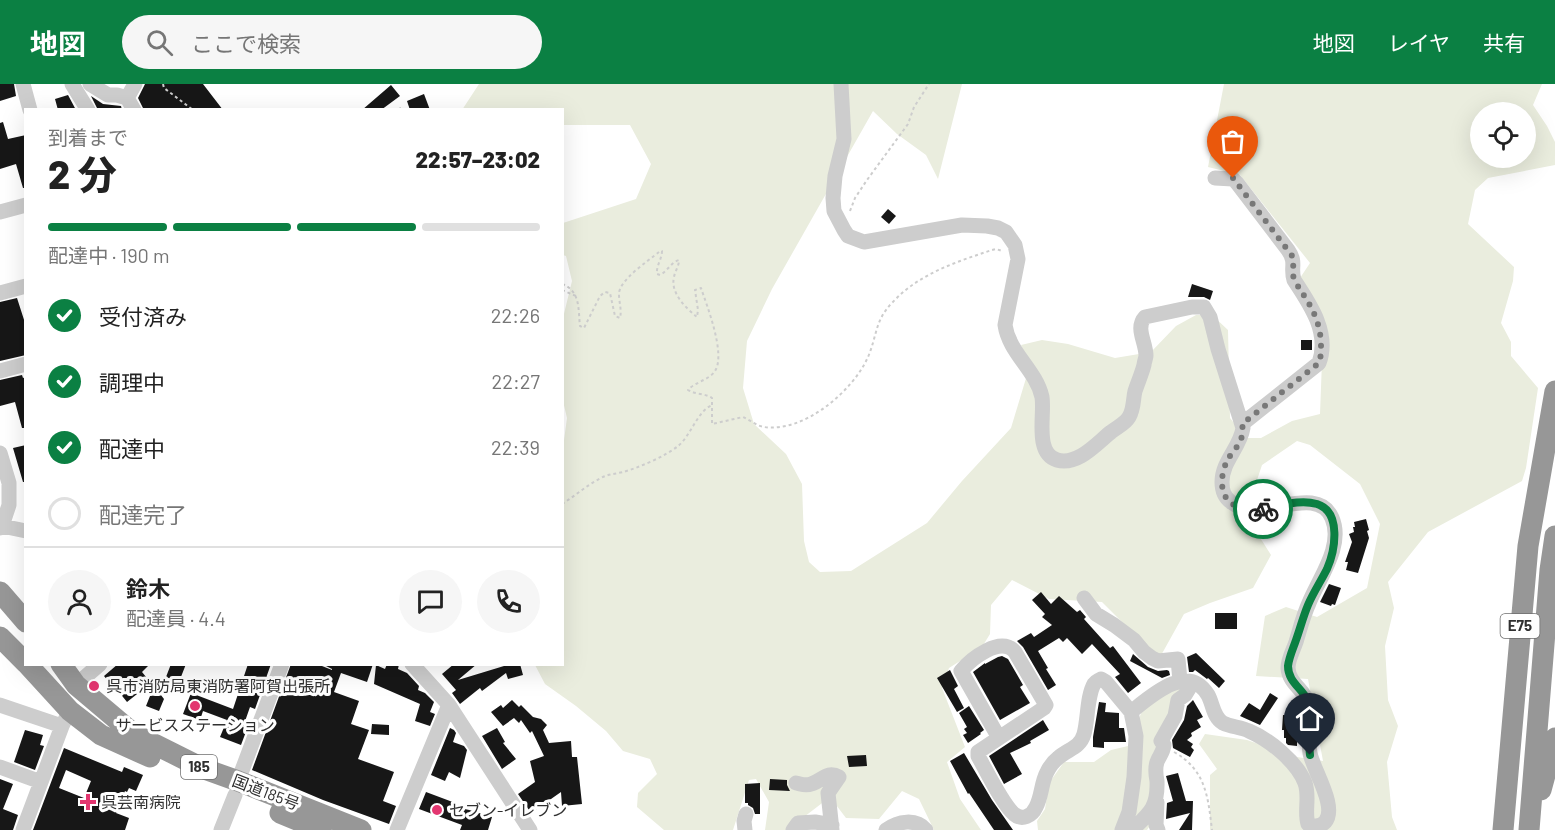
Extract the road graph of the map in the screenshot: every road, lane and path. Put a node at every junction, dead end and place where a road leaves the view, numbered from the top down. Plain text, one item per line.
1 (23, 84) edge
2 (72, 84) edge
3 (90, 84) edge
4 (135, 84) edge
5 (163, 84) edge
6 (841, 84) edge
7 (929, 84) edge
8 (130, 104) edge
9 (29, 108) edge
10 (87, 108) edge
11 (190, 108) edge
12 (1215, 178) dead end
13 (24, 206) edge
14 (0, 212) edge
15 (841, 226) junction
16 (1018, 259) junction
17 (564, 285) edge
18 (24, 287) edge
19 (564, 291) edge
20 (0, 293) edge
21 (576, 296) junction
22 (24, 365) edge
23 (0, 371) edge
24 (1555, 391) edge
25 (713, 405) junction
26 (1242, 424) junction
27 (1550, 424) junction
28 (0, 453) edge
29 (564, 503) edge
30 (1, 527) edge
31 (24, 533) edge
32 (1555, 536) edge
33 (0, 592) edge
34 (1084, 598) dead end
35 (24, 619) edge
36 (0, 637) edge
37 (24, 662) edge
38 (27, 666) edge
39 (62, 666) edge
40 (98, 666) edge
41 (281, 666) edge
42 (414, 666) edge
43 (1187, 682) junction
44 (76, 685) junction
45 (0, 705) edge
46 (449, 705) junction
47 (1131, 712) junction
48 (66, 718) junction
49 (999, 738) junction
50 (1555, 738) edge
51 (1164, 745) junction
52 (0, 767) edge
53 (1527, 776) junction
54 (41, 782) junction
55 (796, 783) dead end
56 (237, 788) junction
57 (1157, 796) junction
58 (746, 814) dead end
59 (832, 828) edge
60 (23, 830) edge
61 (221, 830) edge
62 (321, 830) edge
63 (361, 830) edge
64 (397, 830) edge
65 (530, 830) edge
66 (745, 830) edge
67 (793, 830) edge
68 (886, 830) edge
69 (927, 830) edge
70 (1122, 830) edge
71 (1132, 830) edge
72 (1158, 830) edge
73 (1212, 830) edge
74 (1503, 830) edge
75 (1516, 830) edge
76 (1530, 830) edge

1 - 9 street
2 - 10 street
3 - 8 street
4 - 8 street
5 - 11 path
6 - 15 street
7 - 15 path
12 - 26 street
13 - 14 street
15 - 16 street
16 - 25 path
16 - 26 street
17 - 21 path
18 - 20 street
19 - 21 path
21 - 25 path
22 - 23 street
24 - 27 highway, E75
25 - 29 path
26 - 43 street
27 - 53 highway
27 - 74 highway, E75
28 - 30 street
30 - 31 street
32 - 53 highway
33 - 35 highway
34 - 43 street
36 - 37 highway, 国道185号 / 185
38 - 48 highway, 国道185号 / 185
39 - 44 highway, 国道185号 / 185
40 - 44 street
41 - 56 street
42 - 46 street
43 - 47 street
43 - 51 street
44 - 56 highway, 国道185号 / 185
45 - 48 street
46 - 64 street
46 - 65 street
47 - 49 street
47 - 70 street
48 - 54 street
48 - 56 highway, 国道185号 / 185
49 - 49 street
50 - 76 highway
51 - 57 street
51 - 73 path
52 - 54 street
53 - 75 highway
53 - 76 highway
54 - 60 street
55 - 59 street
56 - 61 street
56 - 62 highway, 国道185号 / 185
56 - 63 highway, 国道185号 / 185
57 - 71 street
57 - 72 street
58 - 66 street
59 - 67 street
68 - 69 street

